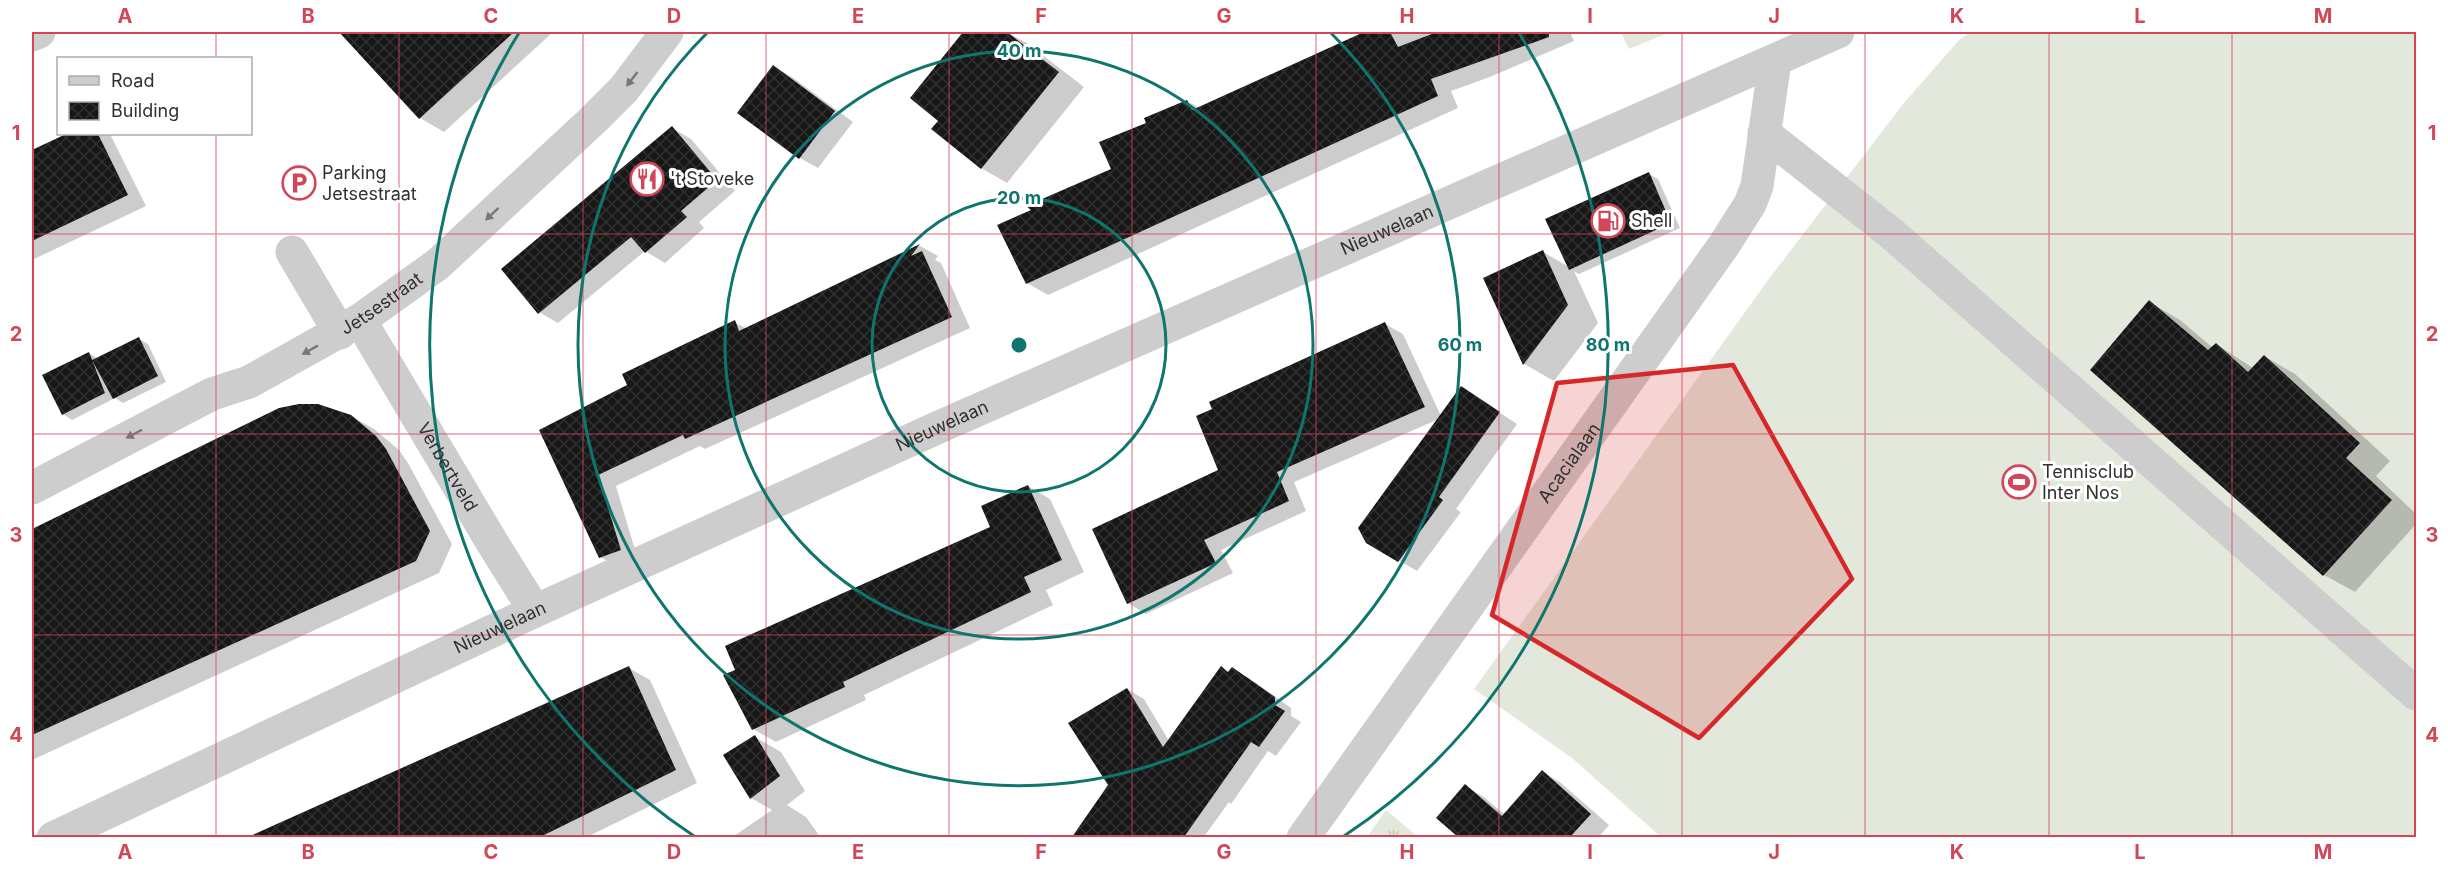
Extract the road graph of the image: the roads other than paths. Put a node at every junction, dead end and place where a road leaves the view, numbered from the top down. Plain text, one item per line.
1 (39, 32) edge
2 (667, 32) edge
3 (1838, 32) edge
4 (32, 35) edge
5 (1775, 61) junction
6 (1764, 133) junction
7 (292, 252) dead end
8 (350, 327) junction
9 (32, 488) edge
10 (535, 611) junction
11 (2416, 694) edge
12 (52, 837) edge
13 (1303, 837) edge

1 - 4 street
2 -> 8 street, Jetsestraat
3 - 5 street, Nieuwelaan
5 - 6 street, Acacialaan
5 - 10 street, Nieuwelaan
6 - 11 street
6 - 13 street, Acacialaan
7 - 8 street, Verbertveld
8 -> 9 street, Jetsestraat
8 - 10 street, Verbertveld
10 - 12 street, Nieuwelaan

